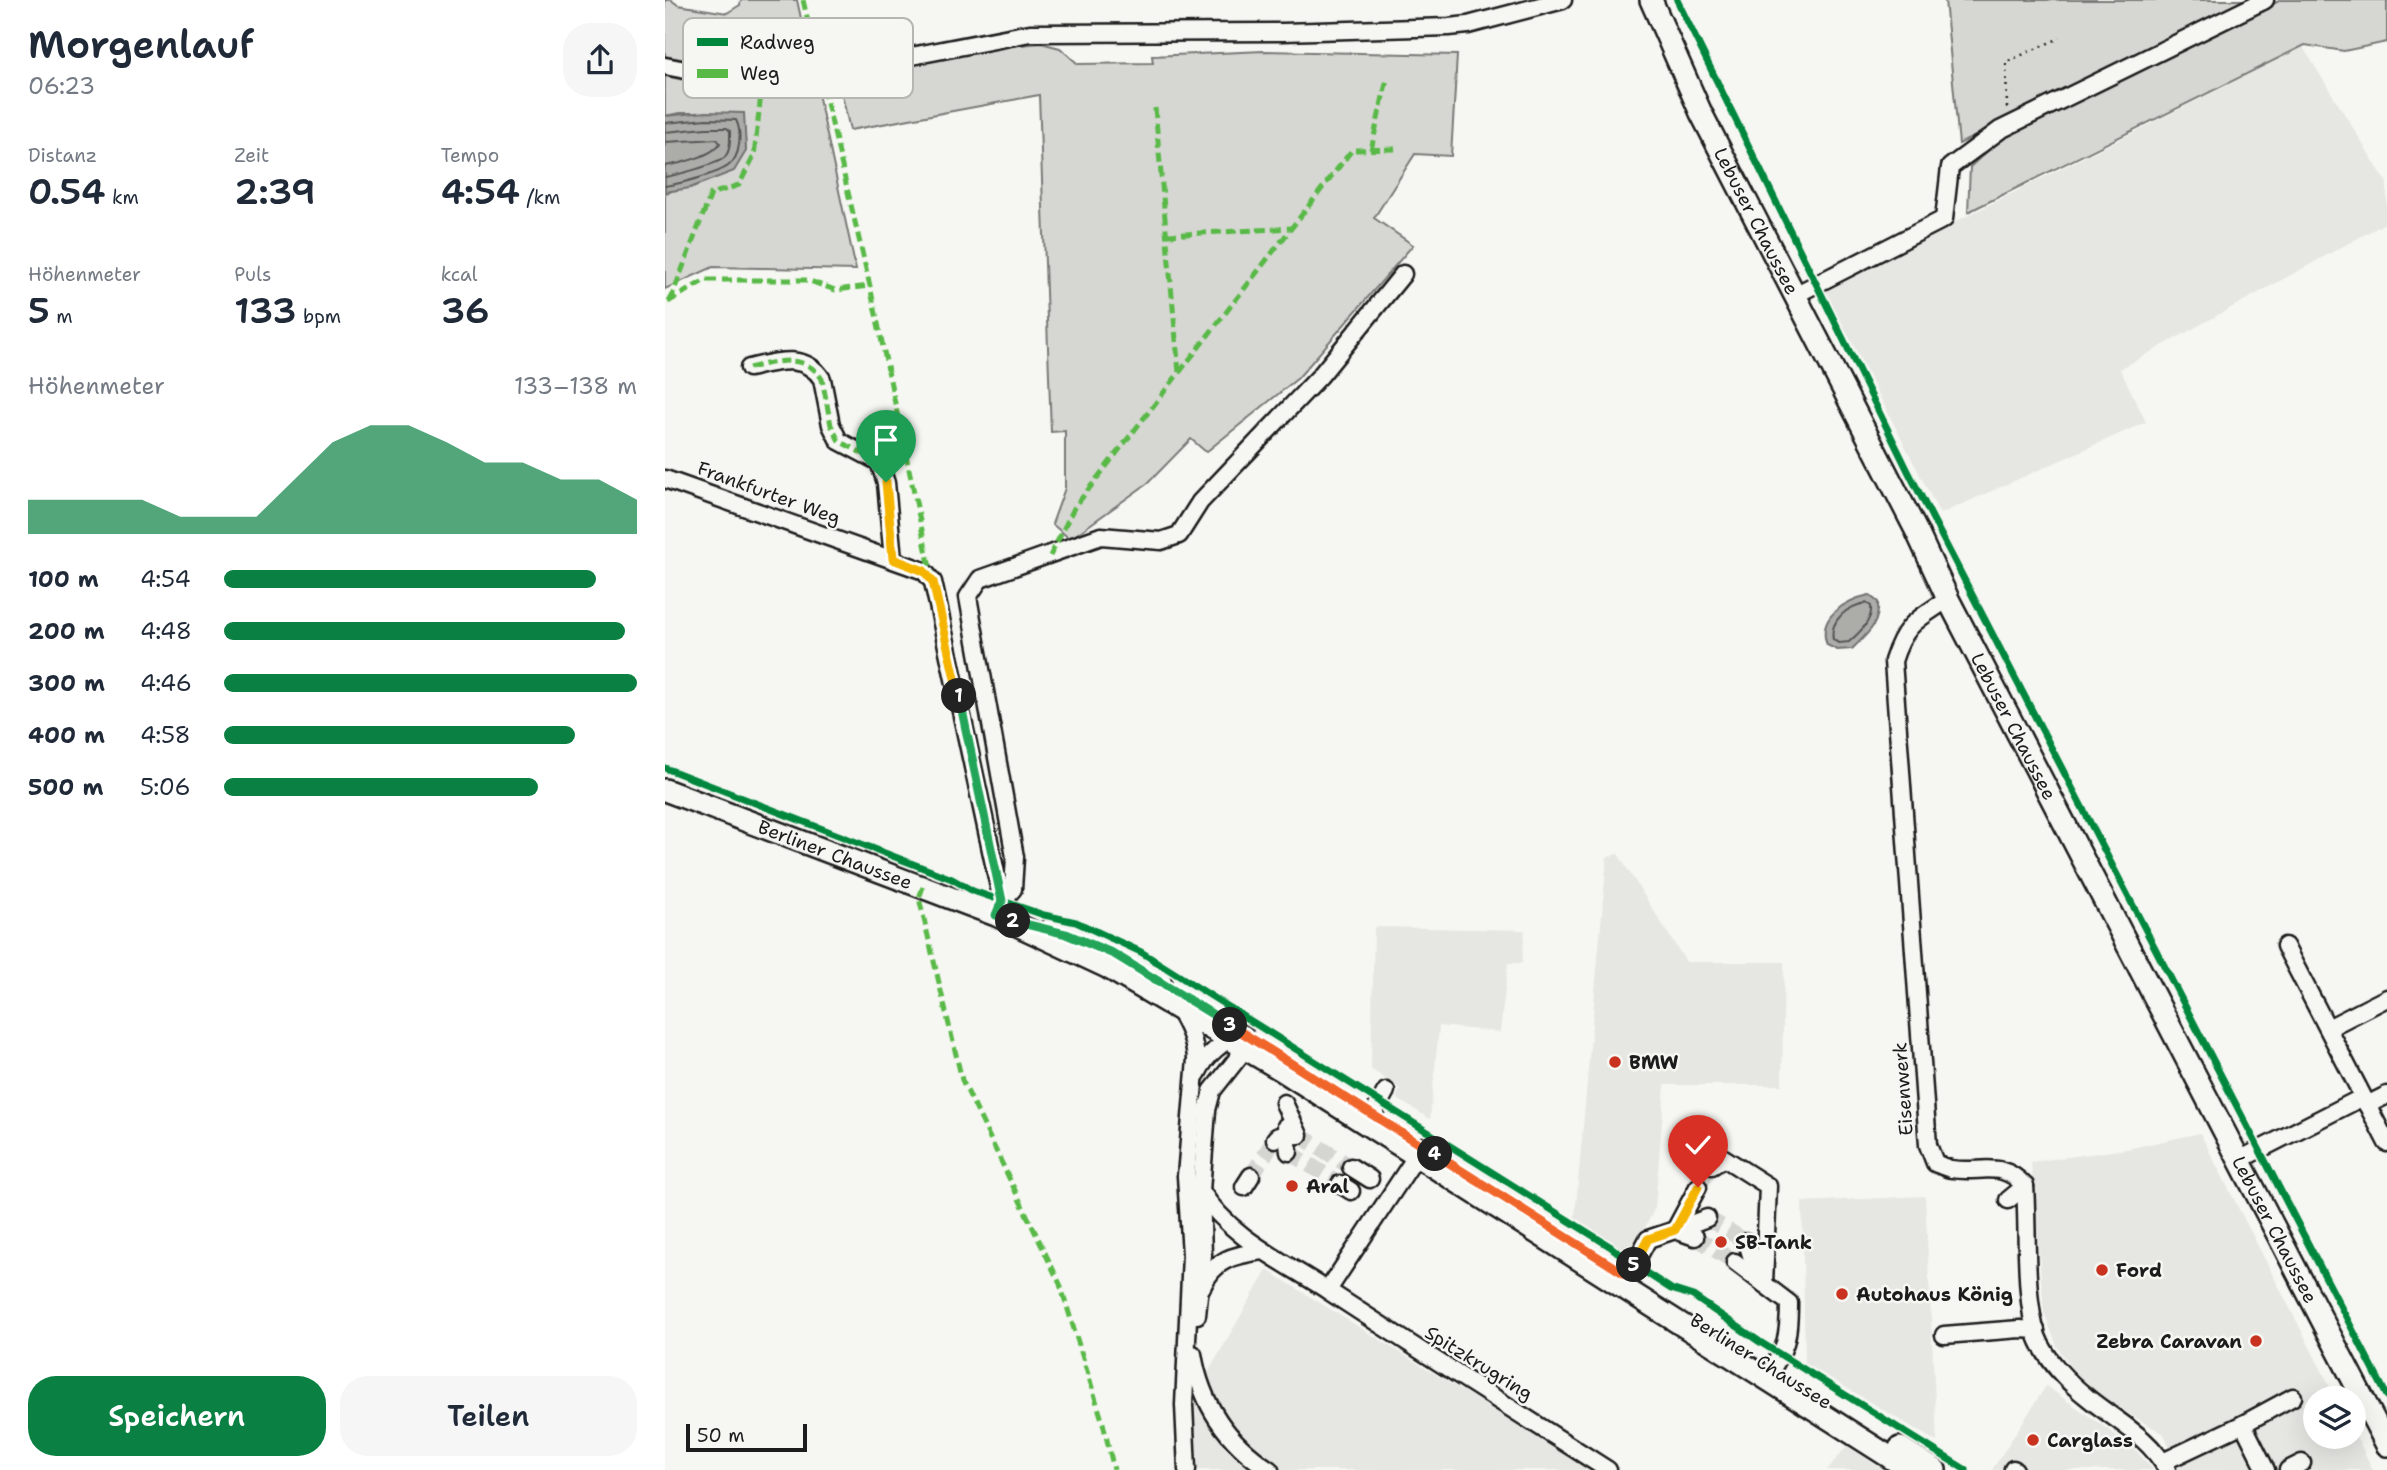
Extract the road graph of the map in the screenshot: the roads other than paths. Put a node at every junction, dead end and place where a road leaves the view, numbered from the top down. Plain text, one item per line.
1 (1563, 0) edge
2 (1651, 0) edge
3 (2265, 0) edge
4 (913, 56) edge
5 (665, 66) edge
6 (683, 70) edge
7 (1403, 274) dead end
8 (1795, 295) junction
9 (749, 368) dead end
10 (665, 478) edge
11 (893, 559) junction
12 (1948, 599) junction
13 (665, 790) edge
14 (1002, 912) junction
15 (2285, 946) dead end
16 (2387, 998) edge
17 (1177, 1007) junction
18 (2328, 1028) junction
19 (1239, 1041) junction
20 (1195, 1079) junction
21 (1386, 1091) dead end
22 (2387, 1096) edge
23 (2365, 1101) junction
24 (1370, 1120) junction
25 (2387, 1143) edge
26 (1420, 1151) junction
27 (2239, 1160) junction
28 (1712, 1166) dead end
29 (1351, 1167) tunnel mouth
30 (1370, 1179) dead end
31 (2025, 1186) junction
32 (1698, 1187) tunnel mouth
33 (1201, 1191) junction
34 (2008, 1200) dead end
35 (1707, 1219) dead end
36 (1675, 1230) junction
37 (1695, 1237) tunnel mouth
38 (1747, 1242) tunnel mouth
39 (1262, 1251) junction
40 (1735, 1262) tunnel mouth
41 (1628, 1276) junction
42 (1761, 1282) junction
43 (1201, 1289) junction
44 (1328, 1290) junction
45 (1188, 1314) junction
46 (2036, 1330) junction
47 (1944, 1335) dead end
48 (1192, 1346) junction
49 (1769, 1373) junction
50 (2293, 1397) dead end
51 (1184, 1405) junction
52 (2243, 1424) junction
53 (2387, 1445) edge
54 (2165, 1466) edge
55 (1187, 1470) edge
56 (1270, 1470) edge
57 (1608, 1470) edge
58 (1910, 1470) edge
59 (1935, 1470) edge
60 (2266, 1470) edge

1 - 4 street
2 - 8 main road, Lebuser Chaussee
3 - 8 street
5 - 6 street
7 - 14 street
8 - 12 main road, Lebuser Chaussee
9 - 11 street
10 - 11 street, Frankfurter Weg
11 - 14 street, Frankfurter Weg
12 - 27 main road, Lebuser Chaussee
12 - 31 street, Eisenwerk
13 - 14 main road, Berliner Chaussee
14 - 17 main road, Berliner Chaussee
14 - 19 main road, Berliner Chaussee
15 - 18 street
16 - 18 street
17 - 19 main road, Berliner Chaussee
17 - 20 street
18 - 23 street
19 - 20 street
19 - 24 main road, Berliner Chaussee
19 - 33 street
20 - 45 street
21 - 24 street
22 - 23 street
23 - 25 street
23 - 27 street
24 - 26 main road, Berliner Chaussee
26 - 41 main road, Berliner Chaussee
26 - 44 street
26 - 49 main road, Berliner Chaussee
27 - 53 main road, Lebuser Chaussee
28 - 42 street
29 - 30 street
31 - 34 street
31 - 46 street
32 - 36 street
33 - 39 street, Spitzkrugring
33 - 43 street
35 - 36 street
36 - 37 street
36 - 41 street
38 - 42 street
39 - 43 street
39 - 44 street, Spitzkrugring
40 - 42 street
41 - 49 main road, Berliner Chaussee
42 - 49 street
43 - 48 street
44 - 57 street, Spitzkrugring
45 - 48 street
45 - 51 street
46 - 47 street
46 - 54 street
48 - 51 street
48 - 56 street
49 - 58 main road, Berliner Chaussee
49 - 59 main road, Berliner Chaussee
50 - 52 street
51 - 55 street
52 - 54 street
52 - 60 street

